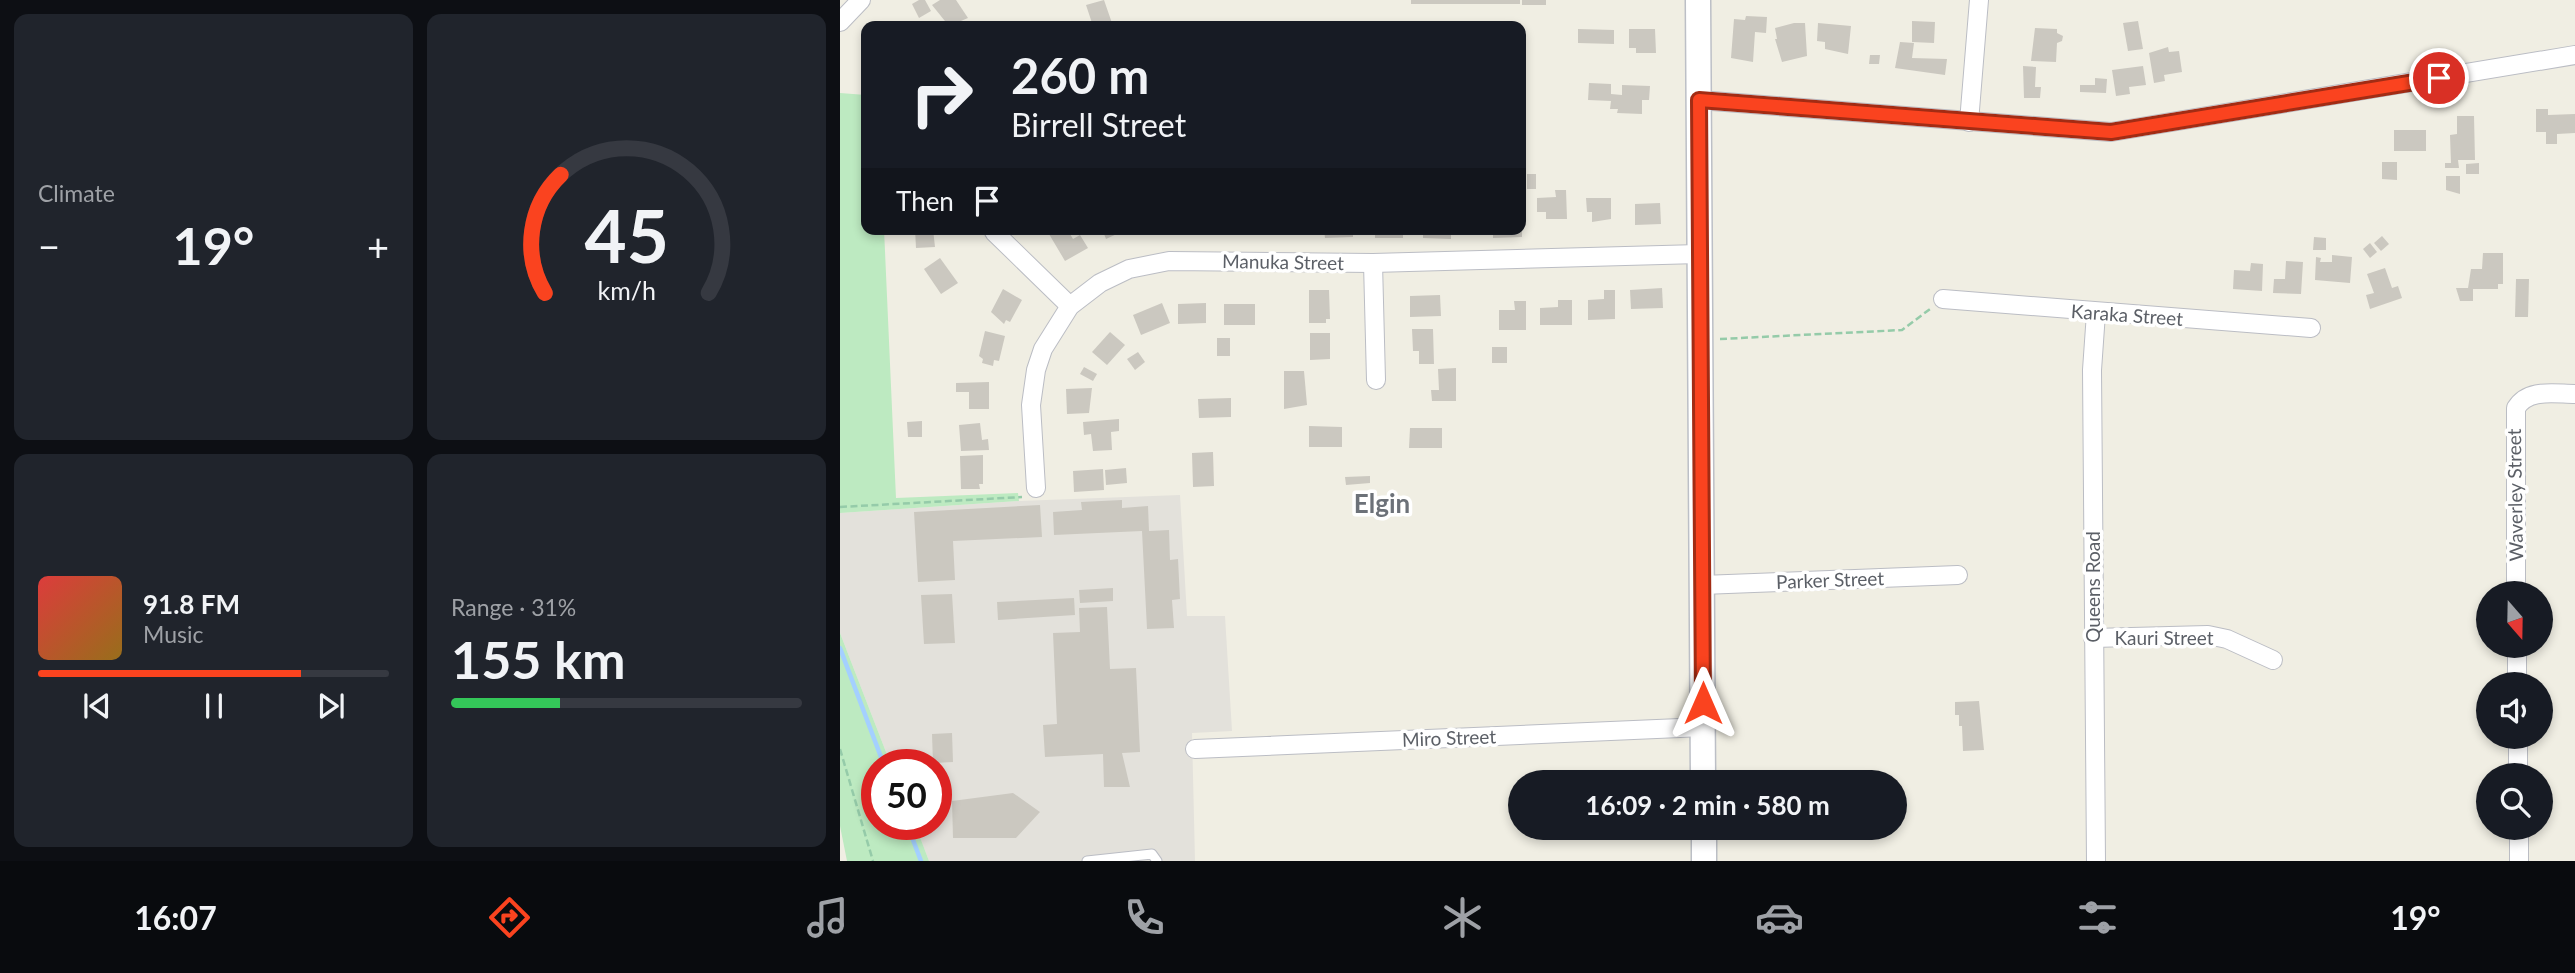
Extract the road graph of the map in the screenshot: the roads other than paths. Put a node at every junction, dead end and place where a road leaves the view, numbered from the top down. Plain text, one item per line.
1 (861, 0) edge
2 (1698, 0) edge
3 (1979, 0) edge
4 (840, 22) edge
5 (2575, 55) edge
6 (1699, 100) junction
7 (1969, 122) junction
8 (997, 235) edge
9 (1699, 254) junction
10 (1373, 262) junction
11 (1943, 299) road end
12 (1070, 306) junction
13 (2096, 313) junction
14 (2311, 328) dead end
15 (1376, 380) dead end
16 (2575, 394) edge
17 (1036, 488) road end
18 (1958, 575) dead end
19 (2516, 581) edge
20 (1702, 584) junction
21 (2093, 638) junction
22 (2273, 660) dead end
23 (1703, 727) junction
24 (1195, 749) dead end
25 (1703, 770) edge
26 (1704, 840) edge
27 (2519, 840) edge
28 (1087, 861) edge
29 (1098, 861) edge
30 (1157, 861) edge
31 (1704, 861) edge
32 (2096, 861) edge
33 (2519, 861) edge

1 - 4 street
2 - 6 main road
3 - 7 street
5 - 7 street
6 - 7 street
6 - 9 main road
8 - 12 street
9 - 10 street, Manuka Street
9 - 20 main road
10 - 12 street, Manuka Street
10 - 15 street
11 - 13 street, Karaka Street
12 - 17 street, Manuka Street
13 - 14 street, Karaka Street
13 - 21 street, Queens Road
16 - 19 street, Waverley Street
18 - 20 street, Parker Street
20 - 23 main road
21 - 22 street, Kauri Street
21 - 32 street, Queens Road
23 - 24 street, Miro Street
23 - 25 main road
26 - 31 main road
27 - 33 street
28 - 29 lane
29 - 30 lane

